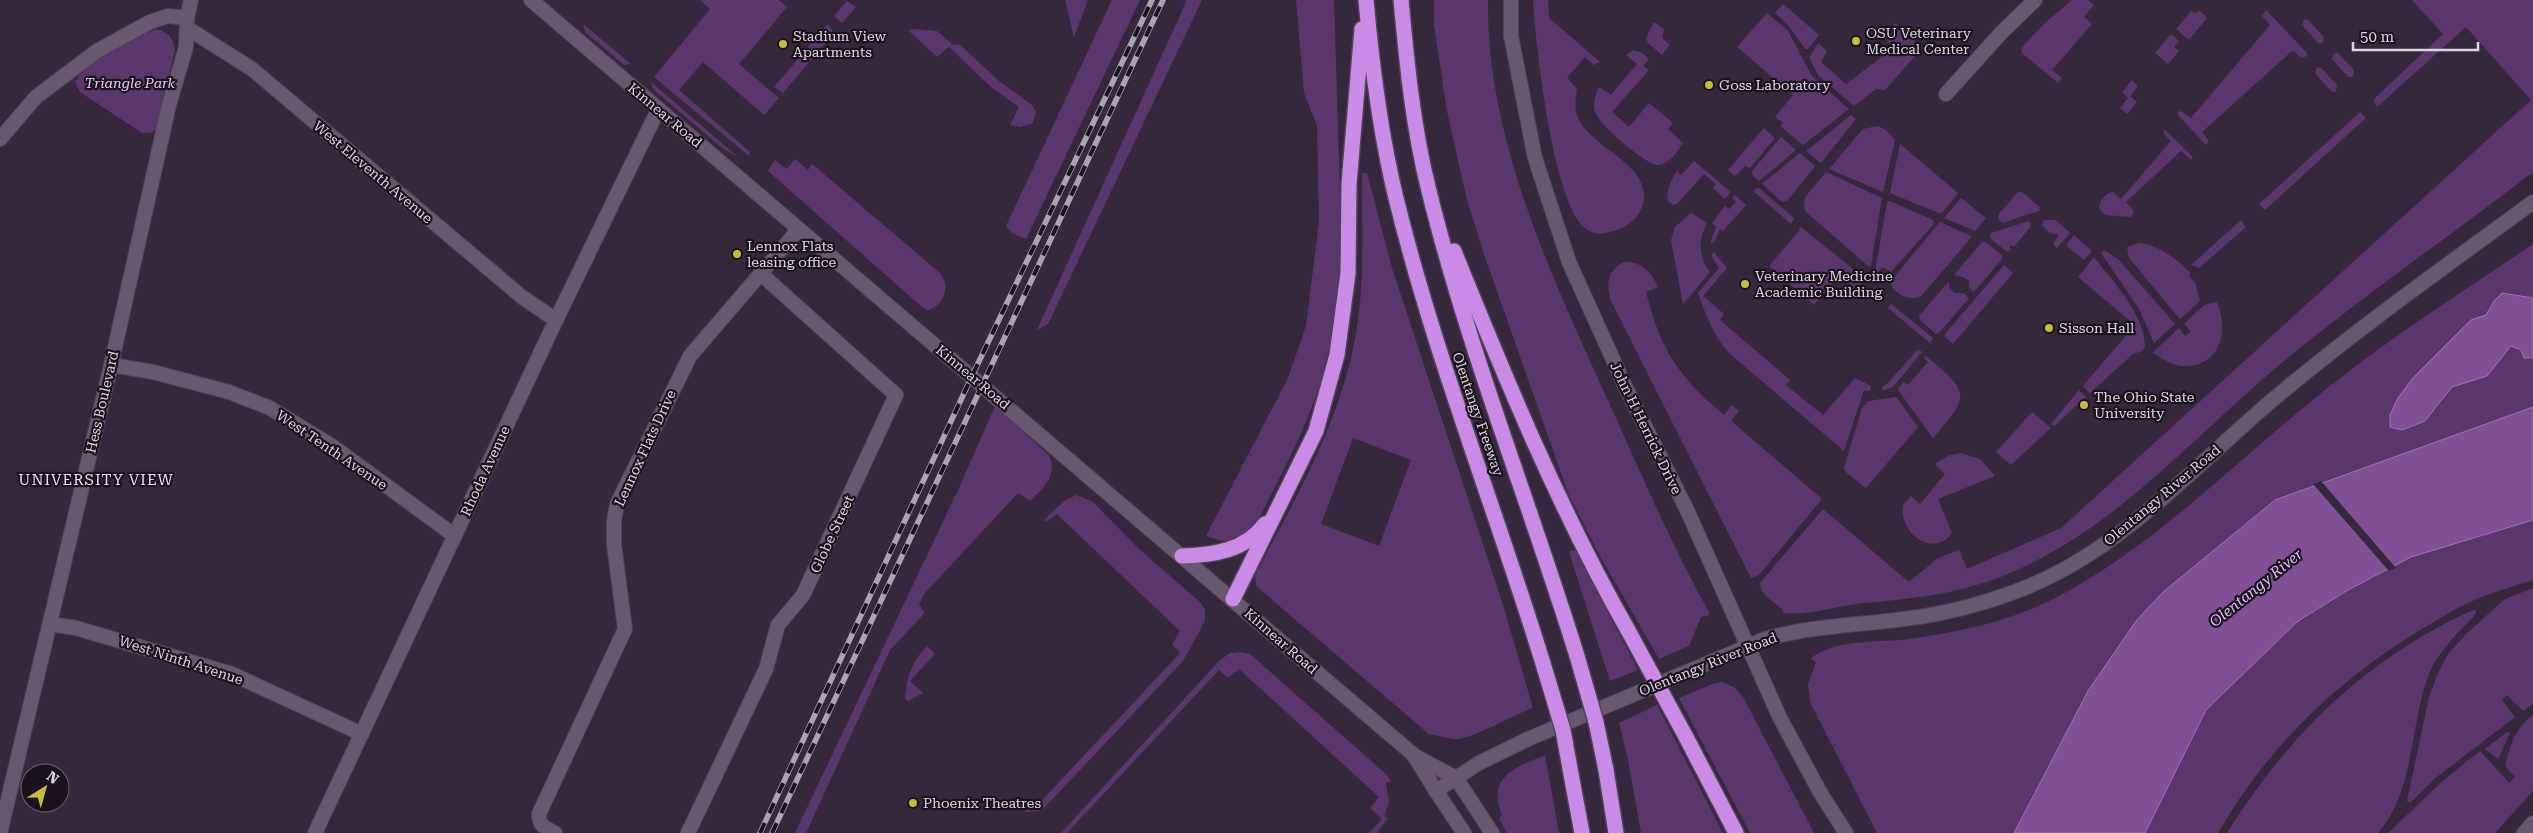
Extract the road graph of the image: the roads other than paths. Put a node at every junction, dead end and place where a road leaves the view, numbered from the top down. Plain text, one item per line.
1 (191, 0) edge
2 (531, 0) edge
3 (1365, 0) edge
4 (1401, 0) edge
5 (1511, 0) edge
6 (2035, 0) edge
7 (187, 23) junction
8 (1946, 94) dead end
9 (658, 110) junction
10 (0, 139) edge
11 (1428, 189) junction
12 (2533, 202) edge
13 (800, 229) junction
14 (761, 274) junction
15 (556, 320) junction
16 (111, 365) junction
17 (1282, 500) junction
18 (454, 536) junction
19 (1182, 556) junction
20 (1233, 600) junction
21 (51, 624) junction
22 (1748, 645) junction
23 (362, 734) junction
24 (1415, 756) junction
25 (1456, 778) junction
26 (1436, 791) junction
27 (2533, 824) edge
28 (0, 833) edge
29 (315, 833) edge
30 (555, 833) edge
31 (688, 833) edge
32 (1464, 833) edge
33 (1492, 833) edge
34 (1582, 833) edge
35 (1616, 833) edge
36 (1736, 833) edge
37 (1846, 833) edge
38 (2524, 833) edge

1 - 7 street, Hess Boulevard
2 - 9 street, Kinnear Road
3 - 17 highway
3 - 34 highway, Olentangy Freeway, bridge
4 - 11 highway, Olentangy Freeway
5 - 22 street, John H Herrick Drive
6 - 8 street
7 - 10 street
7 - 15 street, West Eleventh Avenue
7 - 16 street, Hess Boulevard
9 - 13 street, Kinnear Road
9 - 15 street, Rhoda Avenue
11 - 35 highway, Olentangy Freeway, bridge
11 - 36 highway, bridge
12 - 22 street, Olentangy River Road
13 - 14 street, Lennox Flats Drive
13 - 19 street, Kinnear Road
14 - 30 street, Lennox Flats Drive
14 - 31 street, Globe Street
15 - 18 street, Rhoda Avenue
16 - 18 street, West Tenth Avenue
16 - 21 street, Hess Boulevard
17 - 19 highway
17 - 20 highway
18 - 23 street, Rhoda Avenue
19 - 20 street, Kinnear Road
20 - 24 street, Kinnear Road
21 - 23 street, West Ninth Avenue
21 - 28 street, Hess Boulevard
22 - 25 street, Olentangy River Road
22 - 37 street, John H Herrick Drive
23 - 29 street, Rhoda Avenue
24 - 25 street, Kinnear Road
24 - 26 street, Kinnear Road
25 - 26 street, Olentangy River Road
25 - 33 street
26 - 32 street
27 - 38 street

